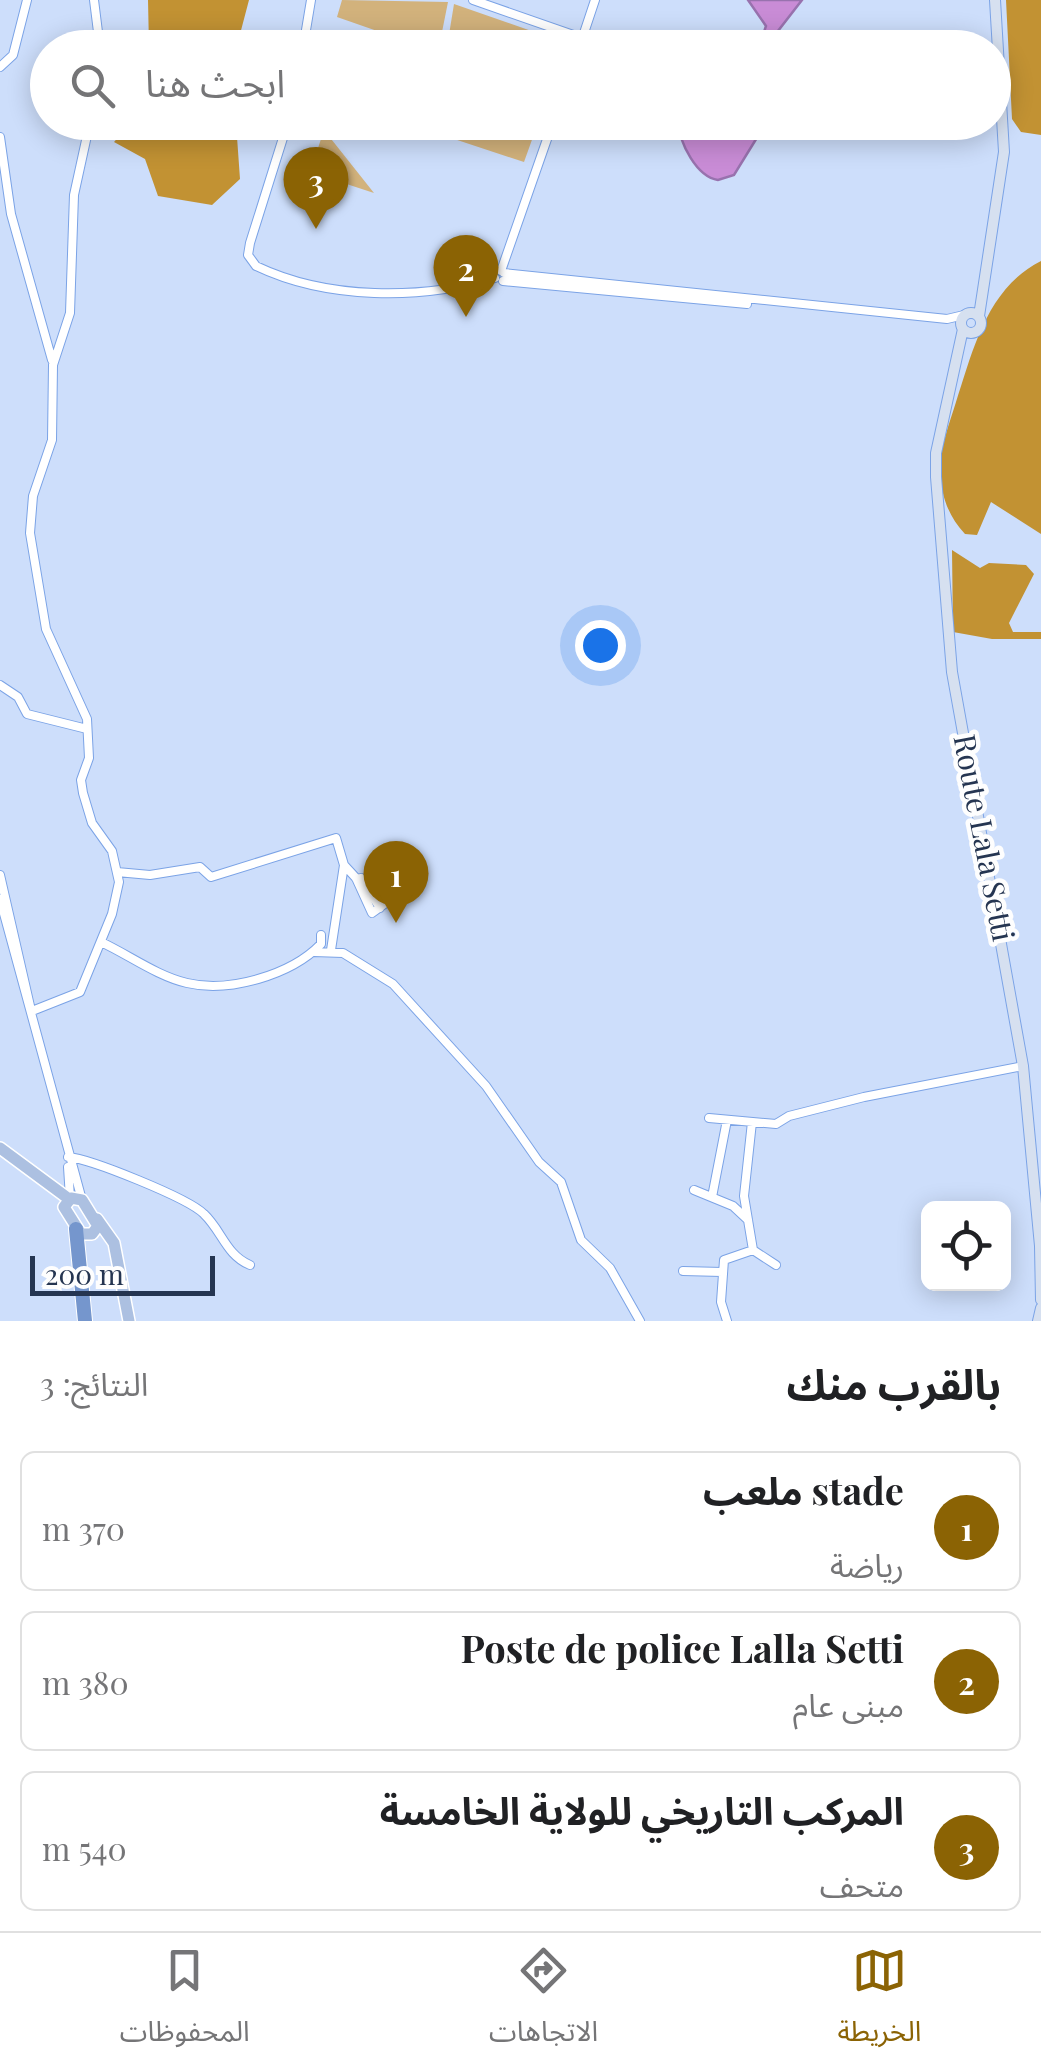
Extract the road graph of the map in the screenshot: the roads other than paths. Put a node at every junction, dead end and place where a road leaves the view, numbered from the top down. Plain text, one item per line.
1 (27, 0) edge
2 (94, 0) edge
3 (311, 0) edge
4 (473, 0) edge
5 (595, 0) edge
6 (995, 0) edge
7 (98, 30) edge
8 (307, 30) edge
9 (548, 30) edge
10 (585, 30) edge
11 (997, 30) edge
12 (0, 66) edge
13 (0, 137) edge
14 (86, 140) edge
15 (283, 140) edge
16 (547, 140) edge
17 (1004, 140) edge
18 (3, 190) edge
19 (986, 257) junction
20 (501, 276) junction
21 (965, 314) junction
22 (979, 316) junction
23 (967, 329) junction
24 (53, 365) junction
25 (0, 685) edge
26 (87, 729) junction
27 (344, 865) junction
28 (117, 872) junction
29 (0, 875) edge
30 (0, 900) edge
31 (383, 906) dead end
32 (321, 935) dead end
33 (101, 942) junction
34 (331, 950) junction
35 (314, 952) junction
36 (31, 1008) junction
37 (1023, 1066) junction
38 (709, 1118) dead end
39 (727, 1120) junction
40 (752, 1122) junction
41 (0, 1148) edge
42 (68, 1158) junction
43 (694, 1190) dead end
44 (712, 1196) junction
45 (72, 1201) junction
46 (745, 1201) junction
47 (733, 1206) junction
48 (97, 1219) junction
49 (748, 1220) junction
50 (84, 1233) junction
51 (754, 1250) junction
52 (118, 1260) junction
53 (776, 1264) dead end
54 (250, 1265) dead end
55 (683, 1271) dead end
56 (722, 1272) junction
57 (1041, 1300) edge
58 (1041, 1308) edge
59 (85, 1321) edge
60 (129, 1321) edge
61 (640, 1321) edge
62 (727, 1321) edge
63 (1038, 1321) edge

1 - 12 street
2 - 7 street
3 - 8 street
4 - 9 street
5 - 10 street
6 - 11 main road
13 - 18 street
14 - 24 street
15 - 20 street
16 - 20 street
17 - 19 main road
18 - 24 street
19 - 21 main road
19 - 22 main road
20 - 21 street
20 - 23 street
21 - 22 main road
21 - 23 main road
22 - 23 main road
23 - 37 main road, Route Lala Setti
24 - 26 street
25 - 26 street
26 - 28 street
27 - 28 street
27 - 31 street
27 - 34 street
28 - 33 street
29 - 36 street
30 - 36 street
32 - 35 street
33 - 35 street
33 - 36 street
34 - 35 street
34 - 61 street
36 - 42 street
37 - 40 street
37 - 57 main road, Route Lala Setti
38 - 39 street
39 - 40 street
39 - 44 street
40 - 46 street
41 - 45 main road
42 - 45 street
42 - 54 street
43 - 44 street
44 - 47 street
45 - 48 main road
45 - 50 main road
46 - 47 street
46 - 49 street
47 - 49 street
48 - 50 main road
48 - 52 main road
49 - 51 street
50 - 52 main road
50 - 59 highway
51 - 53 street
51 - 56 street
52 - 60 main road
55 - 56 street
56 - 62 street
58 - 63 main road

